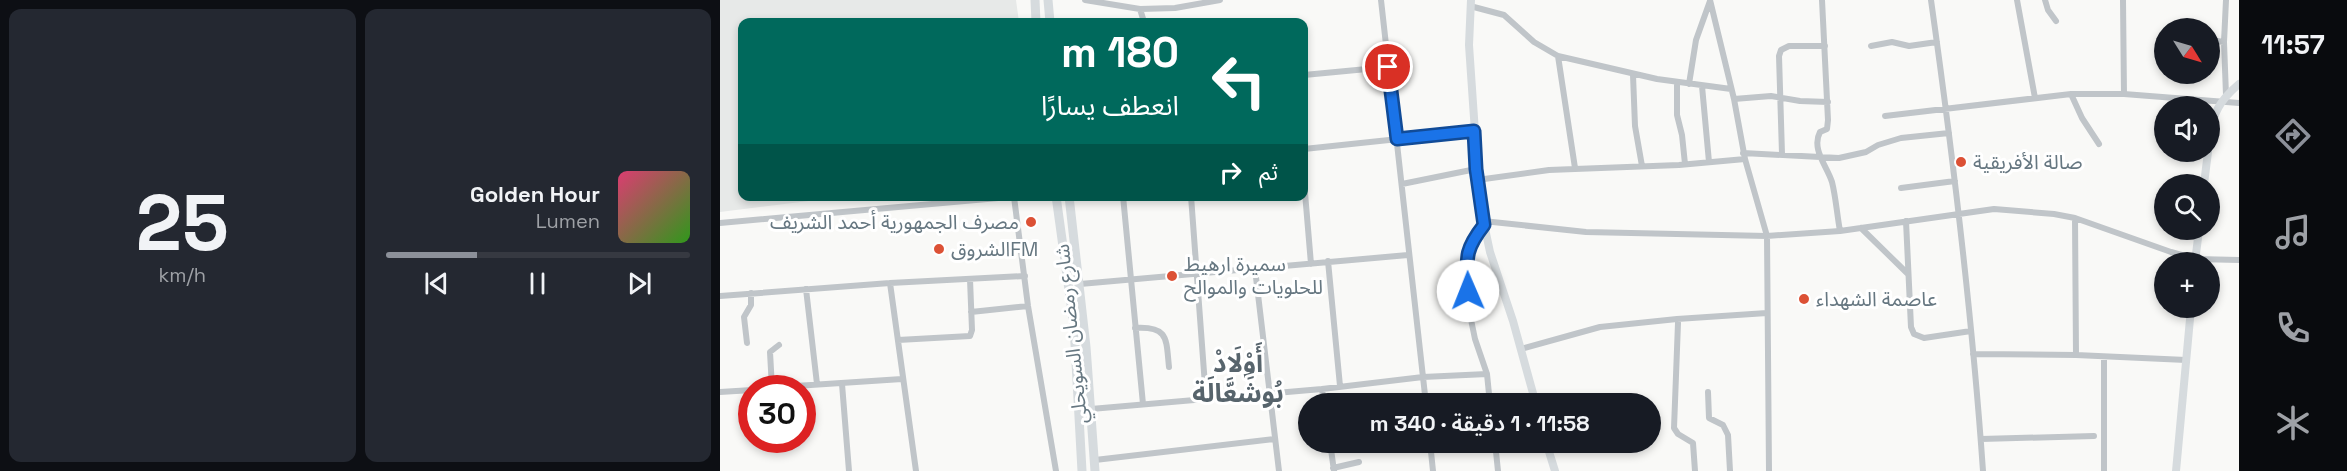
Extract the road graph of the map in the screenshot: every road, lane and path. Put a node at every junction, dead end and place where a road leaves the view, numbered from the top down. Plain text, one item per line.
1 (1035, 0) edge
2 (1048, 0) edge
3 (1085, 0) edge
4 (1220, 0) edge
5 (1381, 0) edge
6 (1710, 0) edge
7 (1822, 0) edge
8 (1931, 0) edge
9 (2017, 0) edge
10 (2044, 0) edge
11 (2123, 0) edge
12 (2226, 0) edge
13 (1471, 3) edge
14 (1140, 9) junction
15 (1036, 18) edge
16 (1050, 18) edge
17 (1143, 18) edge
18 (2056, 21) dead end
19 (2220, 41) edge
20 (1937, 42) junction
21 (2224, 42) junction
22 (1825, 46) junction
23 (1871, 46) dead end
24 (1558, 56) junction
25 (1388, 67) junction
26 (1308, 75) edge
27 (1634, 75) junction
28 (1677, 83) junction
29 (1689, 84) junction
30 (2239, 84) edge
31 (1702, 86) junction
32 (1731, 89) junction
33 (2071, 93) junction
34 (2124, 94) junction
35 (1779, 97) junction
36 (2034, 98) junction
37 (2223, 98) junction
38 (1734, 99) junction
39 (1828, 102) junction
40 (2239, 103) edge
41 (2220, 104) edge
42 (1945, 108) junction
43 (1885, 116) dead end
44 (1474, 131) junction
45 (1949, 133) junction
46 (1397, 139) junction
47 (2099, 144) dead end
48 (1308, 150) edge
49 (1782, 154) junction
50 (1744, 156) junction
51 (1821, 159) junction
52 (1709, 162) junction
53 (1685, 164) junction
54 (1642, 166) junction
55 (1575, 168) junction
56 (1476, 169) junction
57 (1478, 180) junction
58 (1955, 181) junction
59 (1402, 184) junction
60 (1901, 188) dead end
61 (969, 201) edge
62 (1015, 201) edge
63 (1057, 201) edge
64 (1071, 201) edge
65 (1122, 201) edge
66 (1191, 201) edge
67 (1306, 201) edge
68 (1958, 213) junction
69 (2075, 218) junction
70 (1906, 221) junction
71 (720, 223) edge
72 (1483, 223) junction
73 (1861, 228) junction
74 (1840, 231) junction
75 (1767, 236) junction
76 (2170, 252) edge
77 (1408, 255) junction
78 (2220, 260) edge
79 (2239, 260) edge
80 (1328, 261) junction
81 (1311, 264) junction
82 (1256, 268) junction
83 (1196, 274) junction
84 (1908, 274) junction
85 (1025, 276) junction
86 (1130, 278) junction
87 (970, 279) junction
88 (890, 283) junction
89 (1080, 284) junction
90 (806, 289) junction
91 (751, 293) junction
92 (720, 296) edge
93 (1028, 306) junction
94 (971, 312) junction
95 (1767, 313) junction
96 (2190, 318) edge
97 (1678, 323) dead end
98 (1136, 328) junction
99 (1971, 331) junction
100 (898, 340) junction
101 (747, 343) dead end
102 (779, 345) dead end
103 (1521, 349) junction
104 (1973, 354) junction
105 (2076, 355) junction
106 (2104, 357) junction
107 (2186, 360) junction
108 (1169, 367) dead end
109 (1487, 374) junction
110 (771, 375) edge
111 (1423, 377) junction
112 (902, 379) junction
113 (817, 384) joint
114 (842, 384) junction
115 (1340, 386) junction
116 (1322, 389) junction
117 (738, 391) edge
118 (720, 392) edge
119 (1270, 392) junction
120 (1708, 392) dead end
121 (1323, 393) edge
122 (1425, 393) edge
123 (1489, 393) edge
124 (1533, 393) edge
125 (1206, 399) junction
126 (1143, 404) junction
127 (1090, 409) junction
128 (2094, 436) dead end
129 (1275, 439) junction
130 (1981, 439) junction
131 (1331, 453) edge
132 (1431, 453) edge
133 (1496, 453) edge
134 (1549, 453) edge
135 (1095, 460) junction
136 (1359, 462) dead end
137 (1333, 469) edge
138 (849, 471) edge
139 (916, 471) edge
140 (1056, 471) edge
141 (1082, 471) edge
142 (1095, 471) edge
143 (1279, 471) edge
144 (1433, 471) edge
145 (1498, 471) edge
146 (1555, 471) edge
147 (1695, 471) edge
148 (1730, 471) edge
149 (1769, 471) edge
150 (1983, 471) edge
151 (2104, 471) edge
152 (2176, 471) edge

1 - 15 main road
2 - 16 main road
3 - 14 street
4 - 14 street
5 - 25 street
6 - 29 street
6 - 32 street
7 - 22 street
8 - 20 street
9 - 36 street
10 - 18 street
11 - 34 street
12 - 21 street
13 - 24 street
13 - 44 street
14 - 17 street
19 - 21 street
20 - 23 street
20 - 42 street
21 - 37 street
22 - 35 street
22 - 39 street
24 - 27 street
24 - 55 street
25 - 26 street
25 - 46 street
27 - 28 street
27 - 54 street
28 - 29 street
28 - 53 street
29 - 31 street
30 - 37 street
31 - 32 street
31 - 52 street
32 - 38 street
33 - 34 street
33 - 36 street
33 - 47 street
34 - 37 street
35 - 38 street
35 - 39 street
35 - 49 street
36 - 42 street
37 - 40 street
37 - 41 street
38 - 50 street
39 - 51 street
42 - 43 street
42 - 45 street
44 - 46 street
44 - 56 street
45 - 51 street
45 - 58 street
46 - 48 street
46 - 59 street
49 - 50 street
49 - 51 street
50 - 52 street
50 - 75 street
51 - 74 street
52 - 53 street
53 - 54 street
54 - 55 street
55 - 57 street
56 - 57 street
56 - 59 street
57 - 72 street
58 - 60 street
58 - 68 street
59 - 77 street
61 - 71 street
62 - 85 street
63 - 141 main road, شارع رمضان السويحلي
64 - 89 main road, شارع رمضان السويحلي
65 - 86 street
66 - 83 street
67 - 81 street
68 - 69 street
68 - 70 street
68 - 99 street
69 - 76 street
69 - 105 street
70 - 73 street
70 - 84 street
72 - 75 street
72 - 103 street
72 - 109 street
73 - 74 street
73 - 84 street
74 - 75 street
75 - 95 street
77 - 80 street
77 - 111 street
78 - 79 street
80 - 81 street
80 - 115 street
81 - 82 street
82 - 83 street
82 - 119 street
83 - 86 street
83 - 125 street
84 - 99 street
85 - 87 street
85 - 93 street
86 - 89 street
86 - 98 street
87 - 88 street
87 - 94 street
88 - 90 street
88 - 100 street
89 - 127 main road, شارع رمضان السويحلي
90 - 91 street
90 - 113 street
91 - 92 street
91 - 101 street
93 - 94 street
93 - 140 street
94 - 100 street
95 - 103 street
95 - 149 street
96 - 107 street
97 - 147 street
98 - 108 street
98 - 126 street
99 - 104 street
100 - 112 street
102 - 110 street
103 - 124 street
104 - 105 street
104 - 130 street
105 - 106 street
106 - 107 street
106 - 151 street
107 - 152 street
109 - 111 street
109 - 123 street
111 - 115 street
111 - 122 street
112 - 114 street
112 - 139 street
113 - 114 street
114 - 138 street
115 - 116 street
116 - 119 street
116 - 121 street
117 - 118 street
119 - 125 street
119 - 129 street
120 - 148 street
125 - 126 street
126 - 127 street
127 - 135 main road, شارع رمضان السويحلي
128 - 130 street
129 - 135 street
129 - 143 street
130 - 150 street
131 - 137 street
132 - 144 street
133 - 145 street
134 - 146 street
135 - 142 main road, شارع رمضان السويحلي
136 - 137 street

